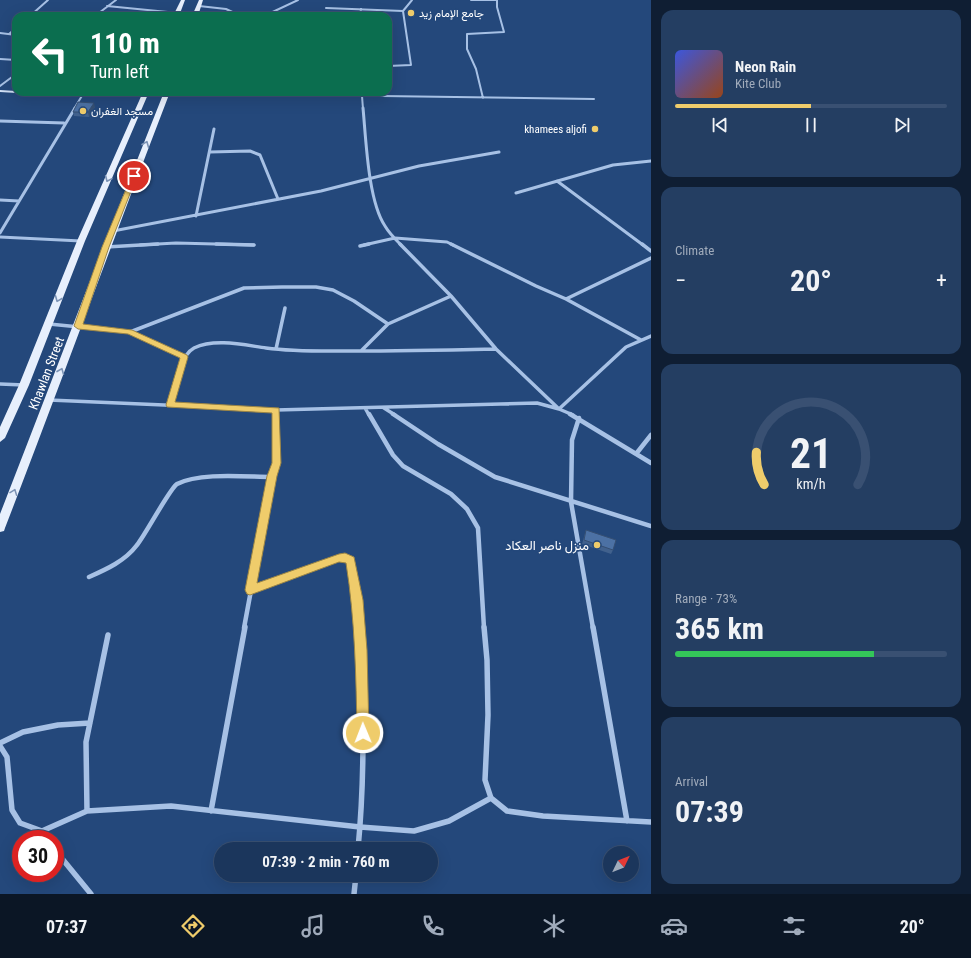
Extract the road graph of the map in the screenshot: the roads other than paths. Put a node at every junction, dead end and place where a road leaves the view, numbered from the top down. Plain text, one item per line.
1 (48, 0) edge
2 (116, 0) edge
3 (183, 0) edge
4 (201, 0) edge
5 (298, 0) edge
6 (412, 0) edge
7 (471, 0) edge
8 (497, 0) edge
9 (107, 6) junction
10 (199, 6) junction
11 (326, 8) dead end
12 (360, 9) joint
13 (403, 11) junction
14 (34, 12) edge
15 (100, 12) edge
16 (154, 12) edge
17 (178, 12) edge
18 (197, 12) edge
19 (235, 12) edge
20 (272, 12) edge
21 (12, 31) edge
22 (0, 33) edge
23 (9, 34) junction
24 (12, 34) edge
25 (0, 59) edge
26 (12, 60) edge
27 (392, 66) edge
28 (12, 78) edge
29 (0, 88) edge
30 (12, 88) edge
31 (12, 91) edge
32 (82, 96) edge
33 (145, 96) edge
34 (166, 96) edge
35 (362, 96) joint
36 (483, 98) junction
37 (594, 99) dead end
38 (0, 121) edge
39 (64, 123) junction
40 (214, 129) dead end
41 (210, 152) junction
42 (499, 152) dead end
43 (651, 161) edge
44 (370, 178) junction
45 (557, 181) junction
46 (516, 193) dead end
47 (278, 199) junction
48 (0, 200) edge
49 (20, 201) junction
50 (196, 216) junction
51 (112, 231) junction
52 (0, 233) edge
53 (0, 237) edge
54 (395, 238) junction
55 (81, 241) junction
56 (254, 245) dead end
57 (360, 246) dead end
58 (106, 247) junction
59 (651, 251) edge
60 (651, 258) edge
61 (451, 296) junction
62 (566, 299) junction
63 (285, 308) dead end
64 (48, 324) junction
65 (388, 324) junction
66 (78, 326) junction
67 (130, 332) junction
68 (651, 336) edge
69 (642, 340) junction
70 (276, 349) junction
71 (496, 349) junction
72 (361, 351) junction
73 (184, 357) junction
74 (0, 384) edge
75 (24, 385) junction
76 (49, 400) junction
77 (170, 405) junction
78 (364, 408) junction
79 (384, 408) junction
80 (559, 409) junction
81 (276, 410) junction
82 (579, 418) junction
83 (651, 435) edge
84 (0, 438) edge
85 (636, 454) junction
86 (651, 463) edge
87 (272, 476) junction
88 (571, 502) junction
89 (651, 526) edge
90 (0, 528) edge
91 (88, 577) dead end
92 (250, 590) junction
93 (108, 635) dead end
94 (90, 723) junction
95 (0, 743) edge
96 (0, 746) edge
97 (491, 798) junction
98 (87, 811) junction
99 (211, 811) junction
100 (627, 821) junction
101 (651, 822) edge
102 (360, 827) junction
103 (39, 830) edge
104 (44, 830) edge
105 (359, 842) edge
106 (64, 861) edge
107 (355, 882) edge
108 (91, 894) edge
109 (354, 894) edge

1 - 14 street
2 - 9 street
3 - 17 main road
4 - 10 main road
5 - 20 street
6 - 13 street
7 - 8 street
8 - 36 street
9 - 15 street
9 - 16 street
10 - 18 main road
10 - 19 street
11 - 12 street
12 - 13 street
13 - 27 street
21 - 23 street
22 - 23 street
23 - 24 street
25 - 26 street
28 - 29 street
29 - 30 street
29 - 31 street
32 - 39 street
33 -> 55 main road, Khawlan Street
51 -> 34 main road, Khawlan Street
35 - 36 street
35 - 44 street
36 - 37 street
38 - 39 street
39 - 49 street
40 - 41 street
41 - 47 street
41 - 50 street
42 - 44 street
43 - 45 street
44 - 47 street
44 - 54 street
45 - 46 street
45 - 59 street
47 - 50 street
48 - 49 street
49 - 52 street
50 - 51 street
51 - 58 main road, Khawlan Street
53 - 55 street
54 - 57 street
54 - 61 street
54 - 62 street
55 -> 64 main road, Khawlan Street
56 - 58 street
58 - 66 main road, Khawlan Street
60 - 62 street
61 - 65 street
61 - 71 street
62 - 69 street
63 - 70 street
64 - 66 street
64 - 75 main road, Khawlan Street
65 - 67 street
65 - 72 street
66 - 67 street
76 -> 66 main road, Khawlan Street
67 - 73 street
68 - 69 street
69 - 80 street
70 - 72 street
70 - 73 street
71 - 72 street
71 - 80 street
73 - 77 street
74 - 75 street
75 - 84 main road, Khawlan Street
76 - 77 street
90 -> 76 main road, Khawlan Street
77 - 81 street
78 - 79 street
78 - 81 street
78 - 97 street
79 - 80 street
79 - 88 street
80 - 82 street
81 - 87 street
82 - 85 street
82 - 88 street
83 - 85 street
85 - 86 street
87 - 91 street
87 - 92 street
88 - 89 street
88 - 100 street
92 - 99 street
92 - 102 street
93 - 94 street
94 - 95 street
94 - 98 street
96 - 103 street
97 - 100 street
97 - 102 street
98 - 99 street
98 - 104 street
99 - 102 street
100 - 101 street
102 - 105 street
106 - 108 street
107 - 109 street

